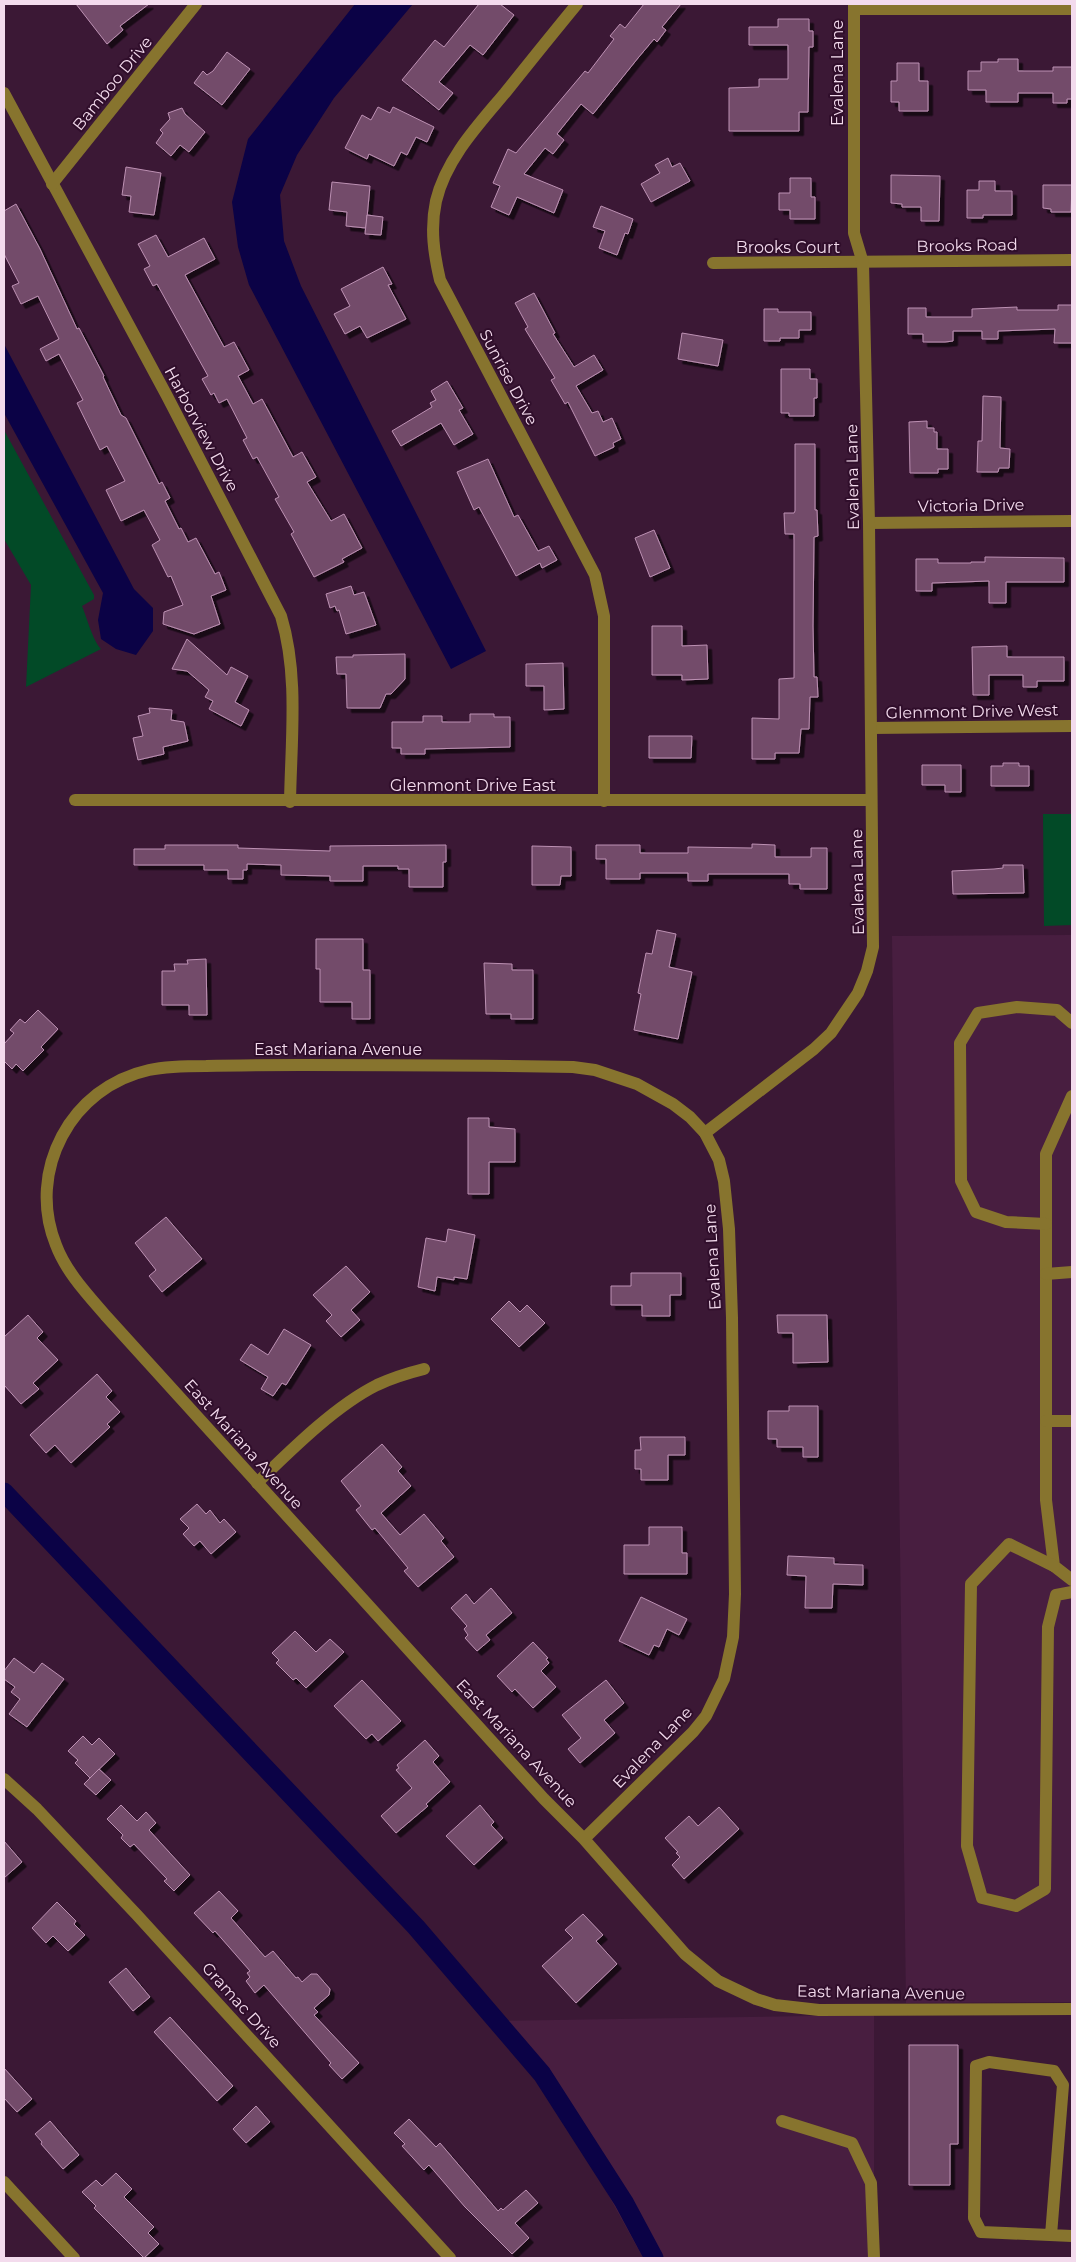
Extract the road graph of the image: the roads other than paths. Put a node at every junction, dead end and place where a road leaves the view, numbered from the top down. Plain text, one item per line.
1 (196, 4) edge
2 (577, 4) edge
3 (854, 6) edge
4 (1072, 9) edge
5 (4, 93) edge
6 (52, 184) junction
7 (1072, 260) edge
8 (713, 263) dead end
9 (862, 263) junction
10 (1072, 520) edge
11 (869, 522) junction
12 (1072, 726) edge
13 (871, 728) junction
14 (75, 800) dead end
15 (871, 800) junction
16 (604, 801) junction
17 (290, 802) junction
18 (1072, 1023) edge
19 (1072, 1096) edge
20 (705, 1133) junction
21 (1046, 1224) junction
22 (1072, 1272) edge
23 (1046, 1274) junction
24 (424, 1368) dead end
25 (1046, 1421) junction
26 (1072, 1421) edge
27 (258, 1482) junction
28 (1054, 1566) junction
29 (1072, 1580) edge
30 (1072, 1592) edge
31 (4, 1779) edge
32 (584, 1839) junction
33 (1072, 2009) edge
34 (782, 2121) dead end
35 (4, 2182) edge
36 (1051, 2235) junction
37 (1072, 2236) edge
38 (74, 2258) edge
39 (450, 2258) edge
40 (874, 2258) edge

1 - 6 street, Bamboo Drive
2 - 16 street, Sunrise Drive
3 - 4 street
3 - 9 street, Evalena Lane
5 - 6 street, Harborview Drive
6 - 17 street, Harborview Drive
7 - 9 street, Brooks Road
8 - 9 street, Brooks Court
9 - 11 street, Evalena Lane
10 - 11 street, Victoria Drive
11 - 13 street, Evalena Lane
12 - 13 street, Glenmont Drive West
13 - 15 street, Evalena Lane
14 - 17 street, Glenmont Drive East
15 - 16 street, Glenmont Drive East
15 - 20 street, Evalena Lane
16 - 17 street, Glenmont Drive East
18 - 21 street
19 - 21 street
20 - 27 street, East Mariana Avenue
20 - 32 street, Evalena Lane
21 - 23 street
22 - 23 street
23 - 25 street
24 - 27 street
25 - 26 street
25 - 28 street
27 - 32 street, East Mariana Avenue
28 - 29 street
28 - 30 street
31 - 39 street, Gramac Drive
32 - 33 street, East Mariana Avenue
34 - 40 street
35 - 38 street
36 - 36 street
36 - 37 street

